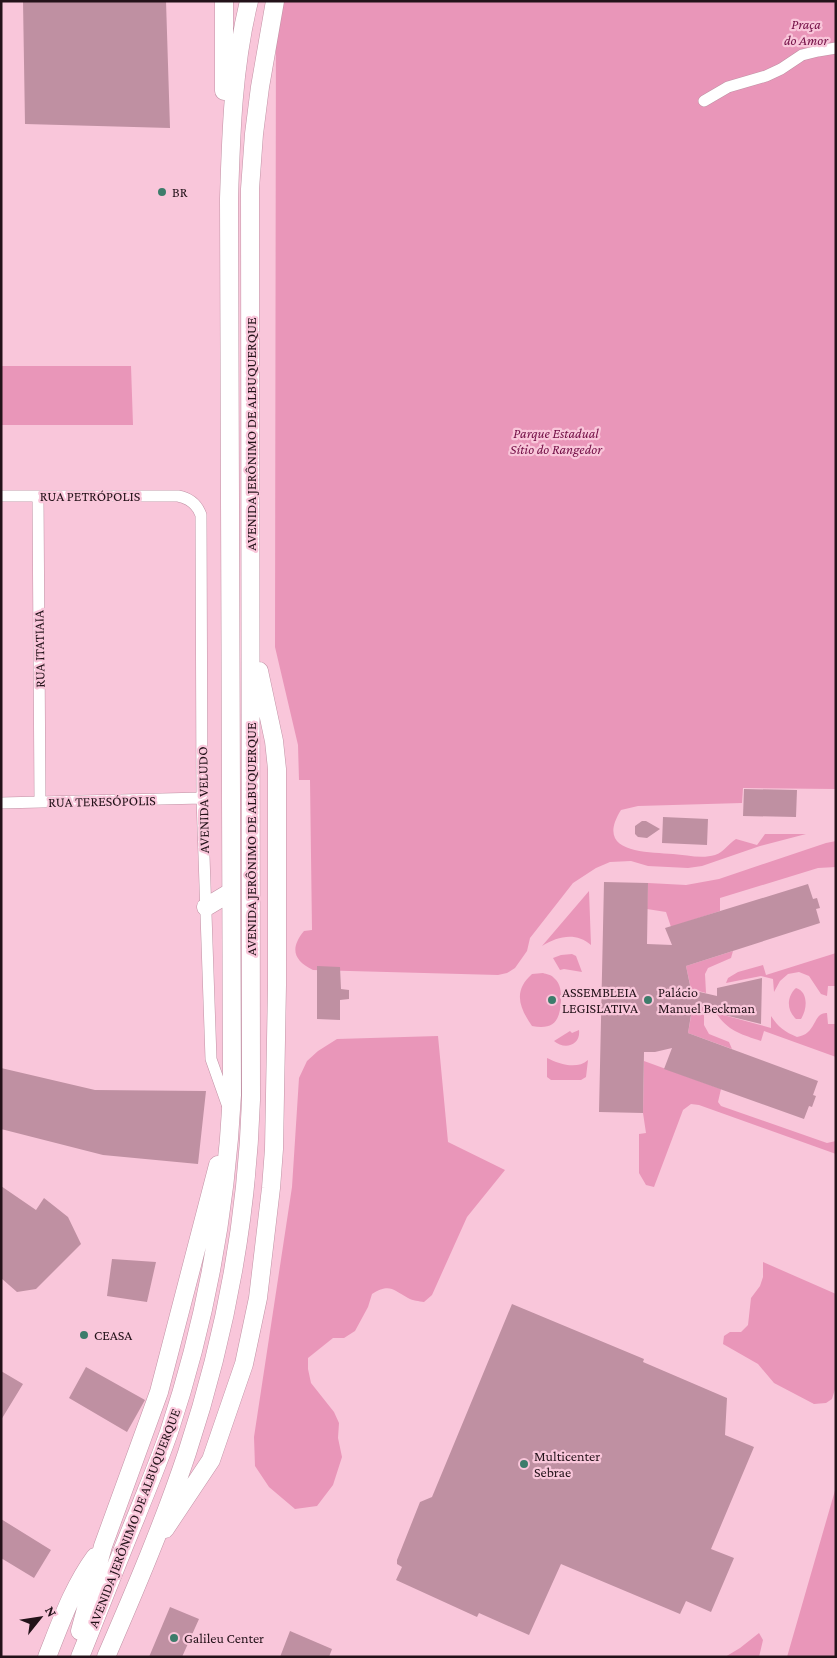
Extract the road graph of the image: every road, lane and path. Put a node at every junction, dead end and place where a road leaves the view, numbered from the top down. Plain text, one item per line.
1 (224, 1) edge
2 (249, 1) edge
3 (275, 1) edge
4 (836, 48) edge
5 (704, 101) dead end
6 (229, 200) junction
7 (1, 496) edge
8 (38, 496) junction
9 (178, 496) joint
10 (251, 635) junction
11 (252, 703) junction
12 (230, 717) junction
13 (269, 719) junction
14 (202, 798) junction
15 (40, 802) junction
16 (1, 803) edge
17 (231, 892) junction
18 (206, 907) junction
19 (231, 1114) junction
20 (102, 1546) junction
21 (147, 1557) junction
22 (46, 1657) edge
23 (75, 1657) edge
24 (80, 1657) edge
25 (106, 1657) edge

1 - 6 main road
2 - 6 main road, AVENIDA JERÔNIMO DE ALBUQUERQUE
3 - 10 main road, AVENIDA JERÔNIMO DE ALBUQUERQUE
4 - 5 street
6 - 12 main road, AVENIDA JERÔNIMO DE ALBUQUERQUE
7 - 8 street, RUA PETRÓPOLIS
8 - 9 street, RUA PETRÓPOLIS
8 - 15 street, RUA ITATIAIA
9 - 14 street, AVENIDA VELUDO
10 - 11 main road, AVENIDA JERÔNIMO DE ALBUQUERQUE
10 - 13 main road
11 - 12 main road
11 - 13 main road
11 - 21 main road, AVENIDA JERÔNIMO DE ALBUQUERQUE
12 - 17 main road, AVENIDA JERÔNIMO DE ALBUQUERQUE
13 - 21 main road
14 - 15 street, RUA TERESÓPOLIS
14 - 18 street, AVENIDA VELUDO
15 - 16 street, RUA TERESÓPOLIS
17 - 18 main road
17 - 19 main road, AVENIDA JERÔNIMO DE ALBUQUERQUE
18 - 19 street, AVENIDA VELUDO
19 - 20 main road, AVENIDA JERÔNIMO DE ALBUQUERQUE
19 - 24 main road, AVENIDA JERÔNIMO DE ALBUQUERQUE
20 - 22 main road
20 - 23 main road
21 - 25 main road, AVENIDA JERÔNIMO DE ALBUQUERQUE

